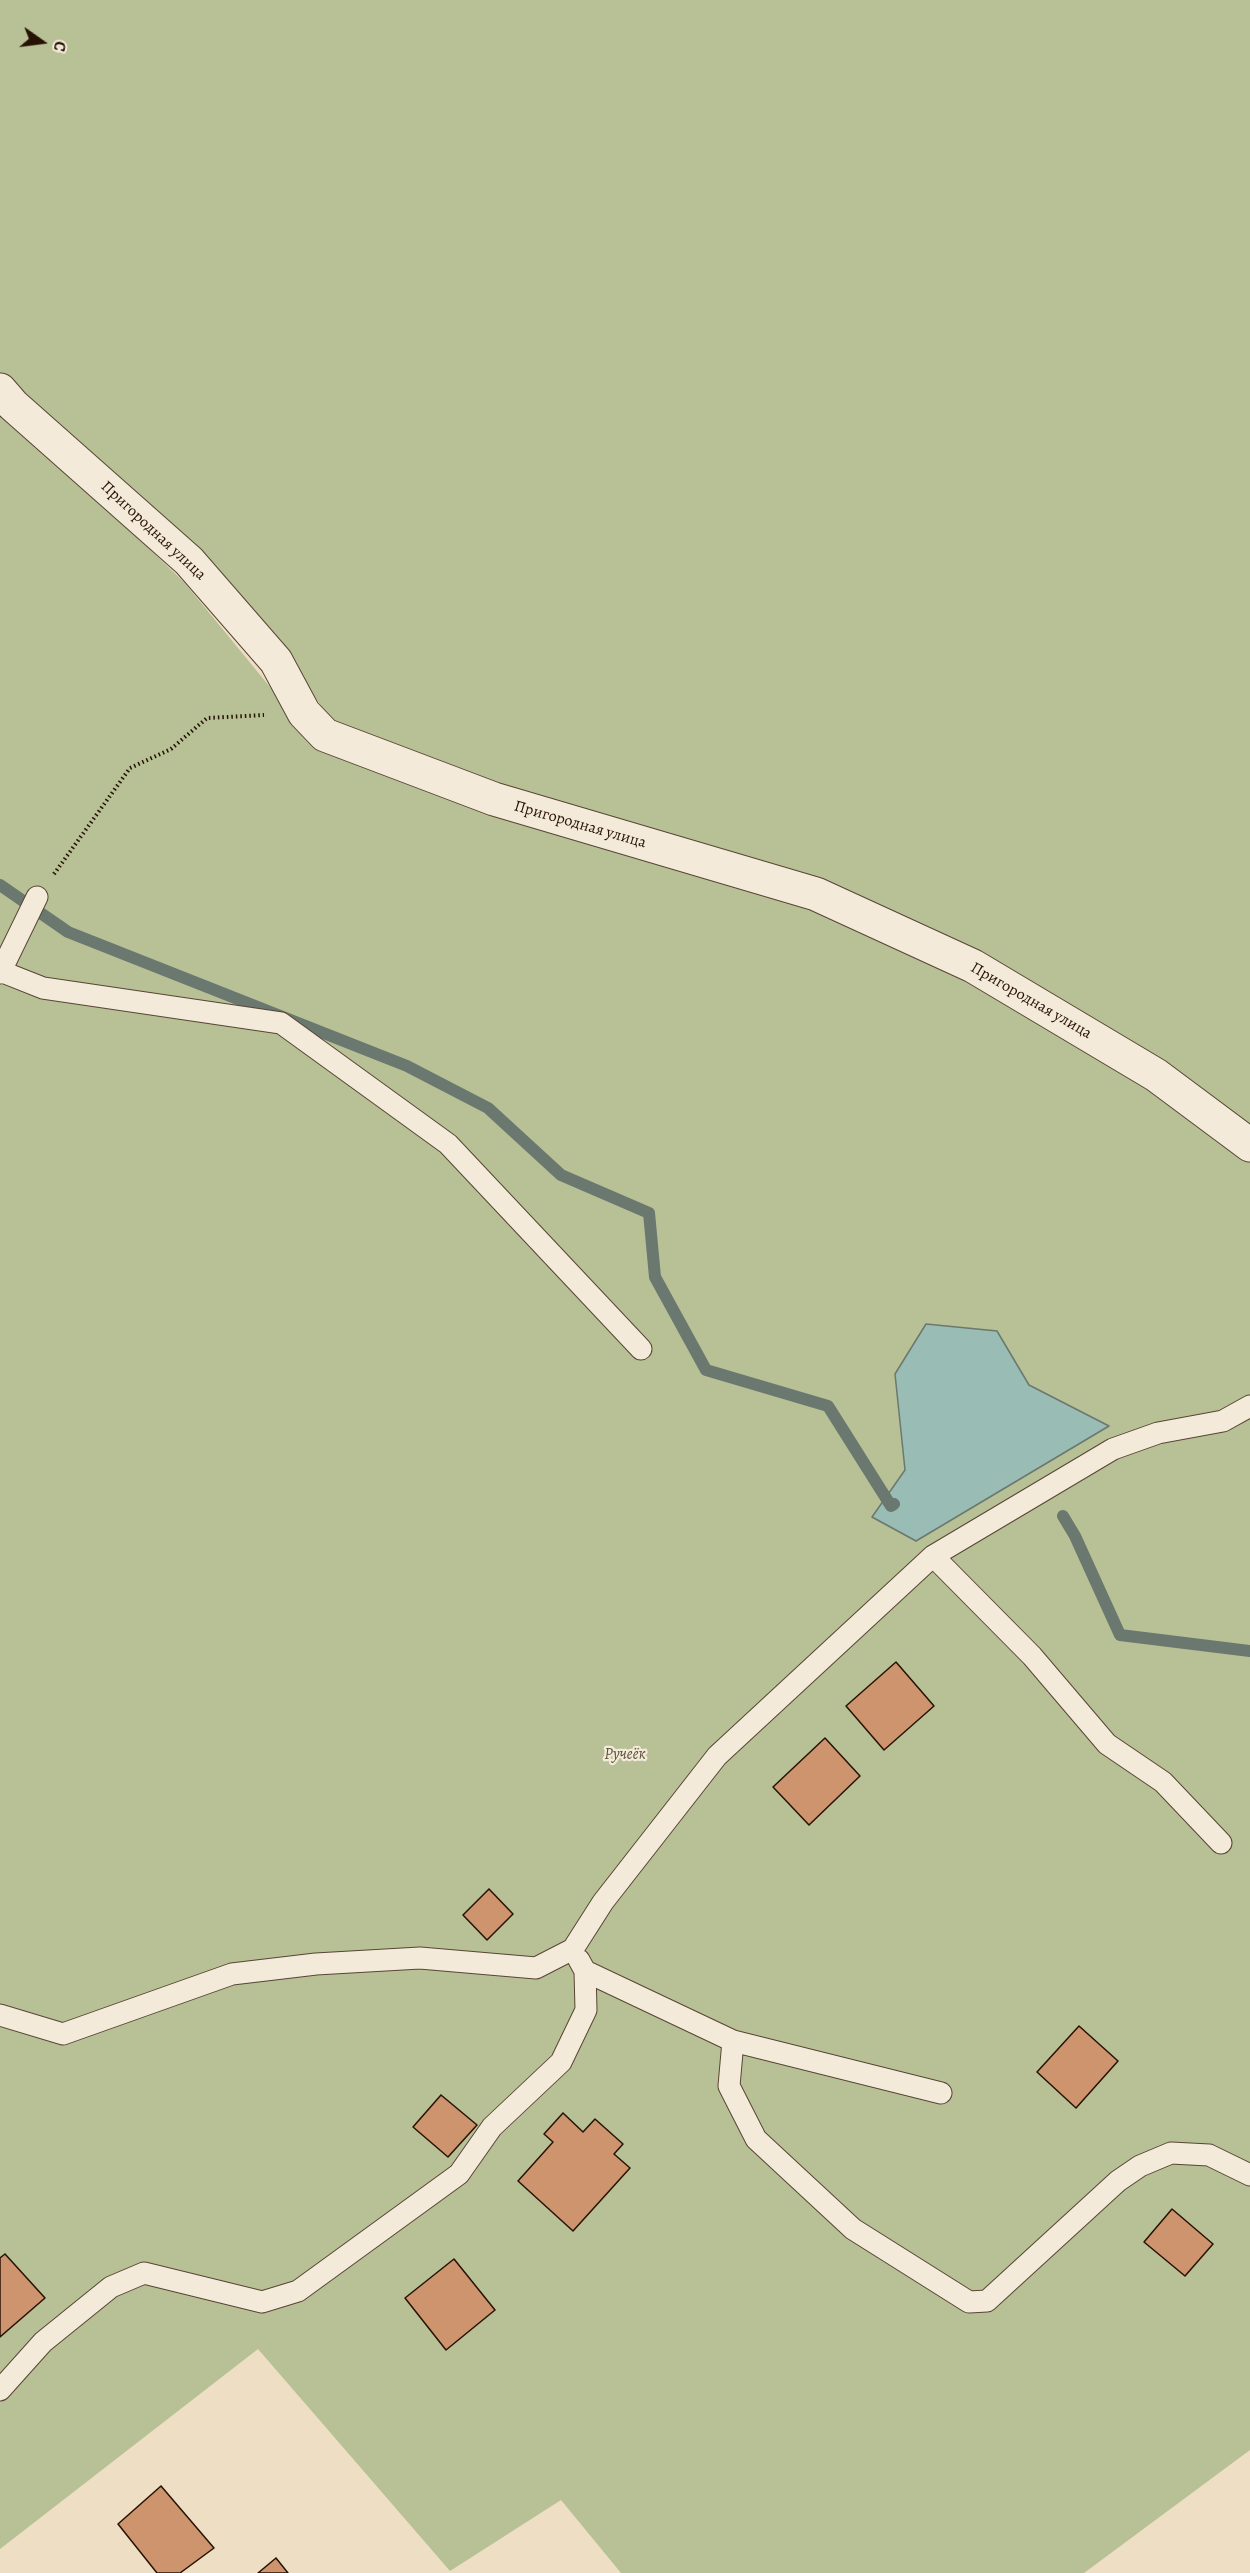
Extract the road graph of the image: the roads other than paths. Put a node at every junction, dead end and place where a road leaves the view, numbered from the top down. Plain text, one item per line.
1 (0, 390) edge
2 (37, 897) road end
3 (0, 972) edge
4 (1250, 1145) edge
5 (641, 1348) dead end
6 (1250, 1406) edge
7 (933, 1556) junction
8 (1221, 1843) dead end
9 (573, 1949) junction
10 (585, 1971) junction
11 (0, 2015) edge
12 (733, 2041) junction
13 (941, 2093) dead end
14 (1250, 2175) edge
15 (0, 2390) edge

1 - 4 street, Пригородная улица
2 - 3 lane
3 - 5 lane
6 - 7 lane
7 - 8 lane
7 - 9 lane
9 - 10 lane
9 - 11 lane
10 - 12 lane
10 - 15 lane
12 - 13 lane
12 - 14 lane

